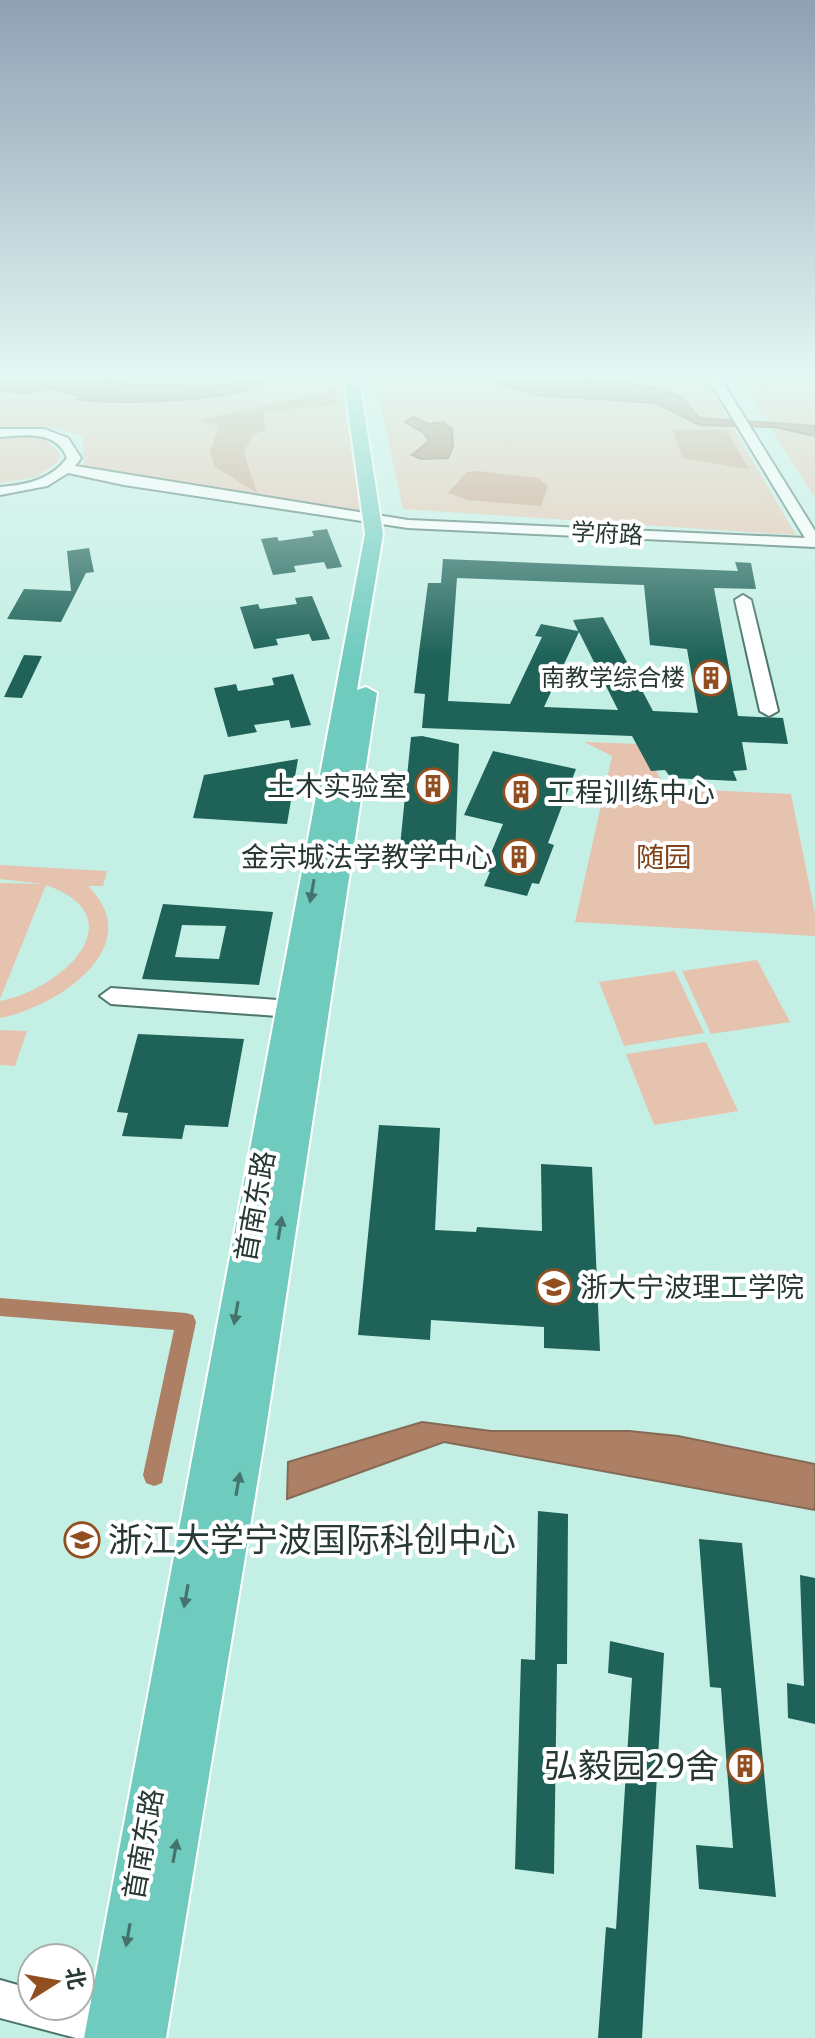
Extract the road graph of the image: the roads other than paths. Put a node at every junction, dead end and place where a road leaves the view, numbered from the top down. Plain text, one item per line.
1 (370, 468) edge
2 (375, 468) edge
3 (773, 468) edge
4 (780, 468) edge
5 (68, 469) joint
6 (0, 491) edge
7 (815, 516) edge
8 (382, 522) junction
9 (815, 543) edge
10 (743, 600) dead end
11 (769, 711) dead end
12 (111, 996) dead end
13 (291, 1009) junction
14 (0, 1999) edge
15 (130, 2036) edge

1 - 8 main road, 首南东路
2 - 8 main road, 首南东路
3 - 9 street
4 - 7 street
5 - 6 street
5 - 8 street, 学府路
8 - 9 street, 学府路
8 -> 13 main road, 首南东路
15 -> 8 main road, 首南东路
10 - 11 street
12 - 13 street
13 -> 15 main road, 首南东路
14 - 15 street

